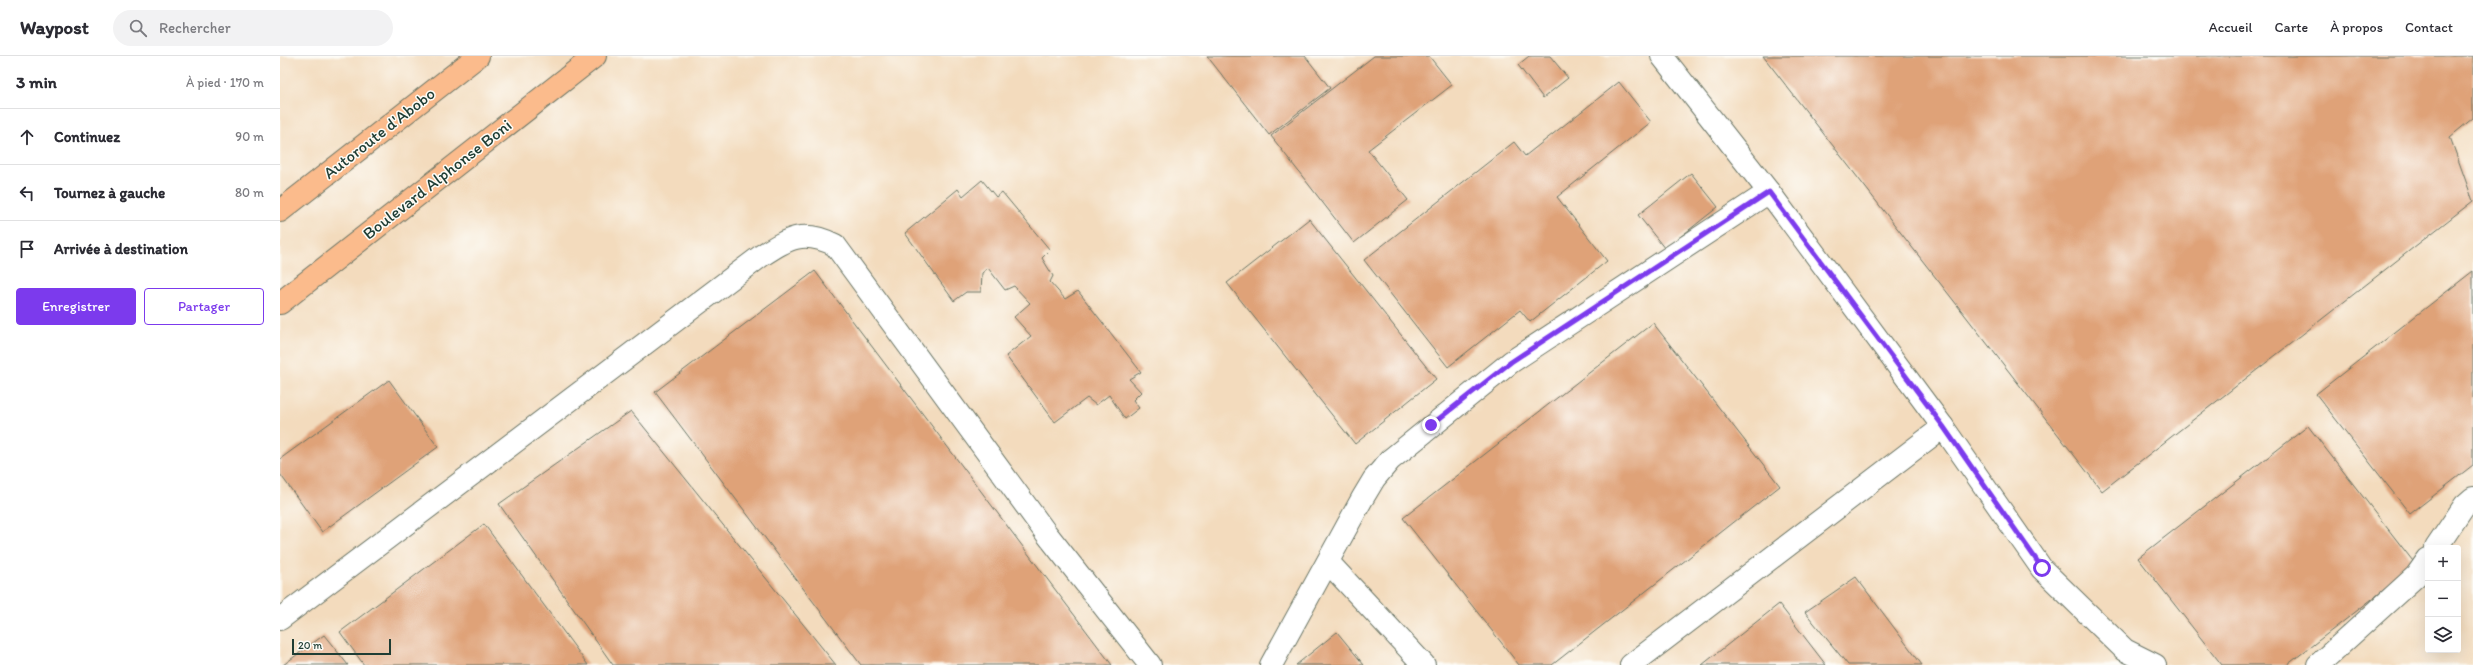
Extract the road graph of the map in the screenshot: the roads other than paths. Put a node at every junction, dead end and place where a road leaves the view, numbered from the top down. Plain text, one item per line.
1 (478, 56) edge
2 (595, 56) edge
3 (1662, 56) edge
4 (1769, 192) junction
5 (280, 211) edge
6 (280, 303) edge
7 (1943, 426) junction
8 (2473, 498) edge
9 (2438, 545) edge
10 (1328, 562) junction
11 (2425, 563) edge
12 (280, 619) edge
13 (1150, 665) edge
14 (1271, 665) edge
15 (1424, 665) edge
16 (1631, 665) edge
17 (2155, 665) edge
18 (2318, 665) edge

1 - 5 main road, Autoroute d'Abobo
2 - 6 main road, Boulevard Alphonse Boni
3 - 4 lane
4 - 7 lane
4 - 10 lane
7 - 16 lane
7 - 17 lane
8 - 9 lane
10 - 14 lane
10 - 15 lane
11 - 18 lane
12 - 13 lane

